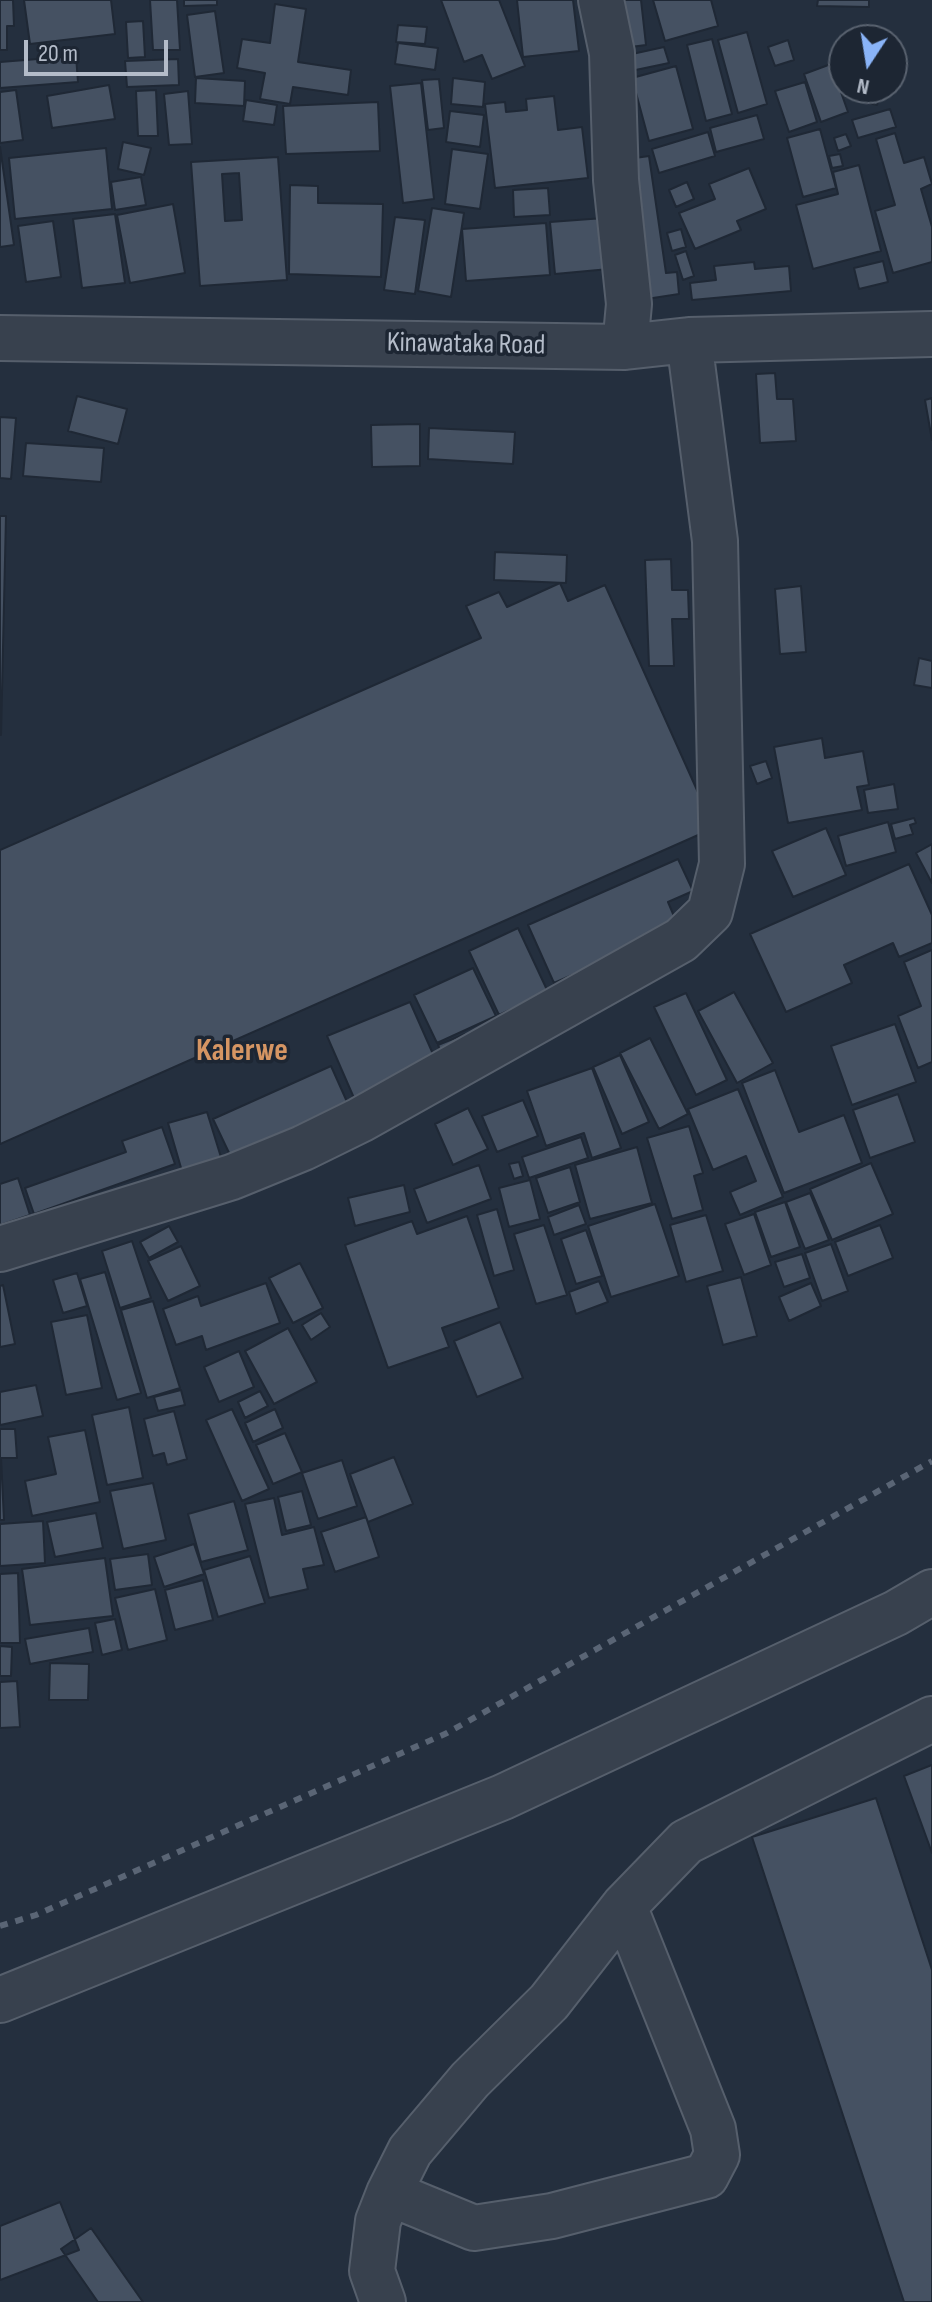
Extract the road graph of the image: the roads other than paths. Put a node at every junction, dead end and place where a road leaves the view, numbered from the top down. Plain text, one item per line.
1 (601, 0) edge
2 (932, 334) edge
3 (0, 338) edge
4 (689, 340) junction
5 (625, 347) junction
6 (0, 1249) edge
7 (932, 1592) edge
8 (932, 1719) edge
9 (624, 1906) junction
10 (0, 2000) edge
11 (389, 2193) junction
12 (383, 2302) edge

1 - 5 street
2 - 4 street, Kinawataka Road
3 - 5 street, Kinawataka Road
4 - 5 street, Kinawataka Road
4 - 6 street
7 - 10 street
8 - 9 street
9 - 11 street
9 - 11 street
11 - 12 street

